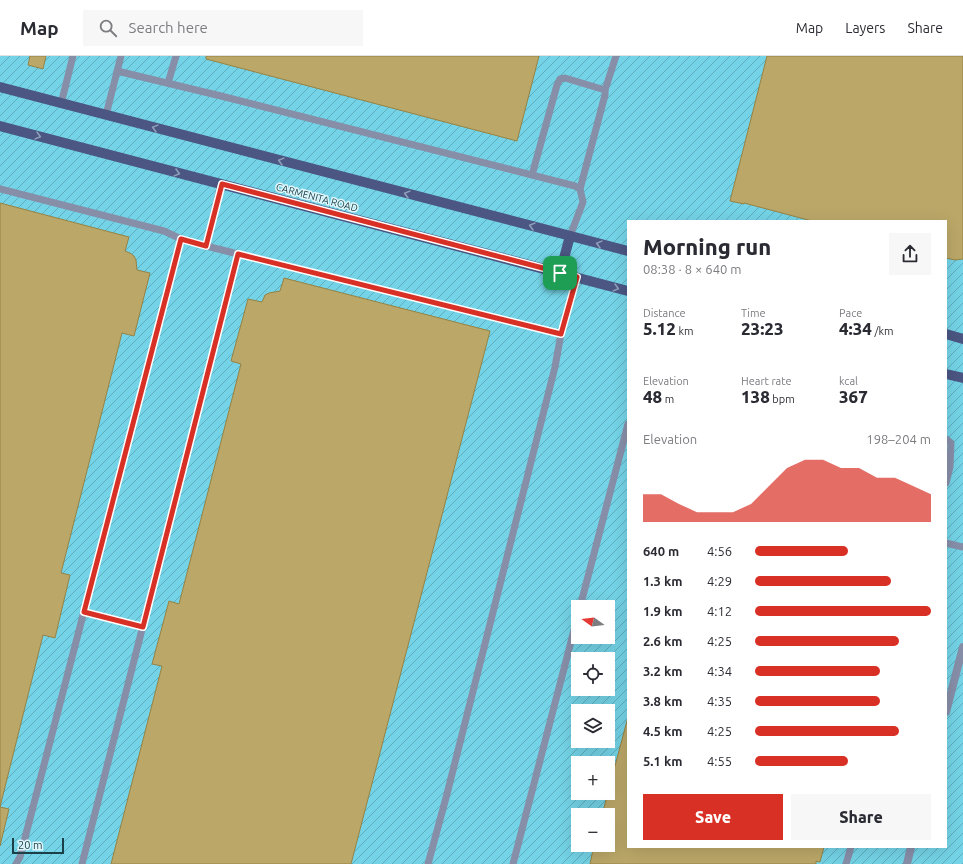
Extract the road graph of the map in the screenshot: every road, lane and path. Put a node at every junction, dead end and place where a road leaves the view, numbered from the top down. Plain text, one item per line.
1 (73, 56) edge
2 (121, 56) edge
3 (176, 56) edge
4 (616, 56) edge
5 (117, 71) junction
6 (168, 83) junction
7 (0, 88) edge
8 (604, 90) junction
9 (61, 104) junction
10 (106, 115) junction
11 (0, 126) edge
12 (532, 176) junction
13 (222, 184) junction
14 (0, 189) edge
15 (580, 189) junction
16 (570, 236) junction
17 (181, 239) junction
18 (206, 246) junction
19 (627, 251) edge
20 (238, 254) junction
21 (560, 273) junction
22 (577, 277) junction
23 (627, 291) edge
24 (561, 334) junction
25 (947, 334) edge
26 (963, 339) edge
27 (947, 374) edge
28 (963, 378) edge
29 (627, 428) edge
30 (947, 439) edge
31 (947, 479) edge
32 (947, 543) edge
33 (963, 546) edge
34 (582, 600) edge
35 (84, 612) junction
36 (143, 627) junction
37 (571, 642) edge
38 (963, 647) edge
39 (947, 708) edge
40 (851, 848) edge
41 (911, 848) edge
42 (16, 864) edge
43 (82, 864) edge
44 (428, 864) edge
45 (513, 864) edge
46 (846, 864) edge
47 (907, 864) edge

1 - 9 lane
2 - 5 lane
3 - 6 lane
4 - 8 lane
5 - 6 lane
5 - 10 lane
6 - 12 lane
7 - 9 main road
8 - 12 lane
8 - 15 lane
9 - 10 main road
16 -> 10 main road
11 -> 13 main road, CARMENITA ROAD
12 - 15 lane
13 - 18 lane
13 - 21 main road, CARMENITA ROAD
14 - 17 lane
15 - 16 lane
19 -> 16 main road
16 - 21 main road
17 - 18 lane
17 - 35 lane
18 - 20 lane
20 - 24 lane
20 - 36 lane
21 - 22 main road, CARMENITA ROAD
22 -> 23 main road, CARMENITA ROAD
22 - 24 lane
24 - 44 lane
25 - 26 main road
27 - 28 main road
29 - 34 lane
30 - 31 lane
32 - 33 lane
35 - 36 lane
35 - 42 lane
36 - 43 lane
37 - 45 lane
38 - 39 street
40 - 46 lane
41 - 47 street

